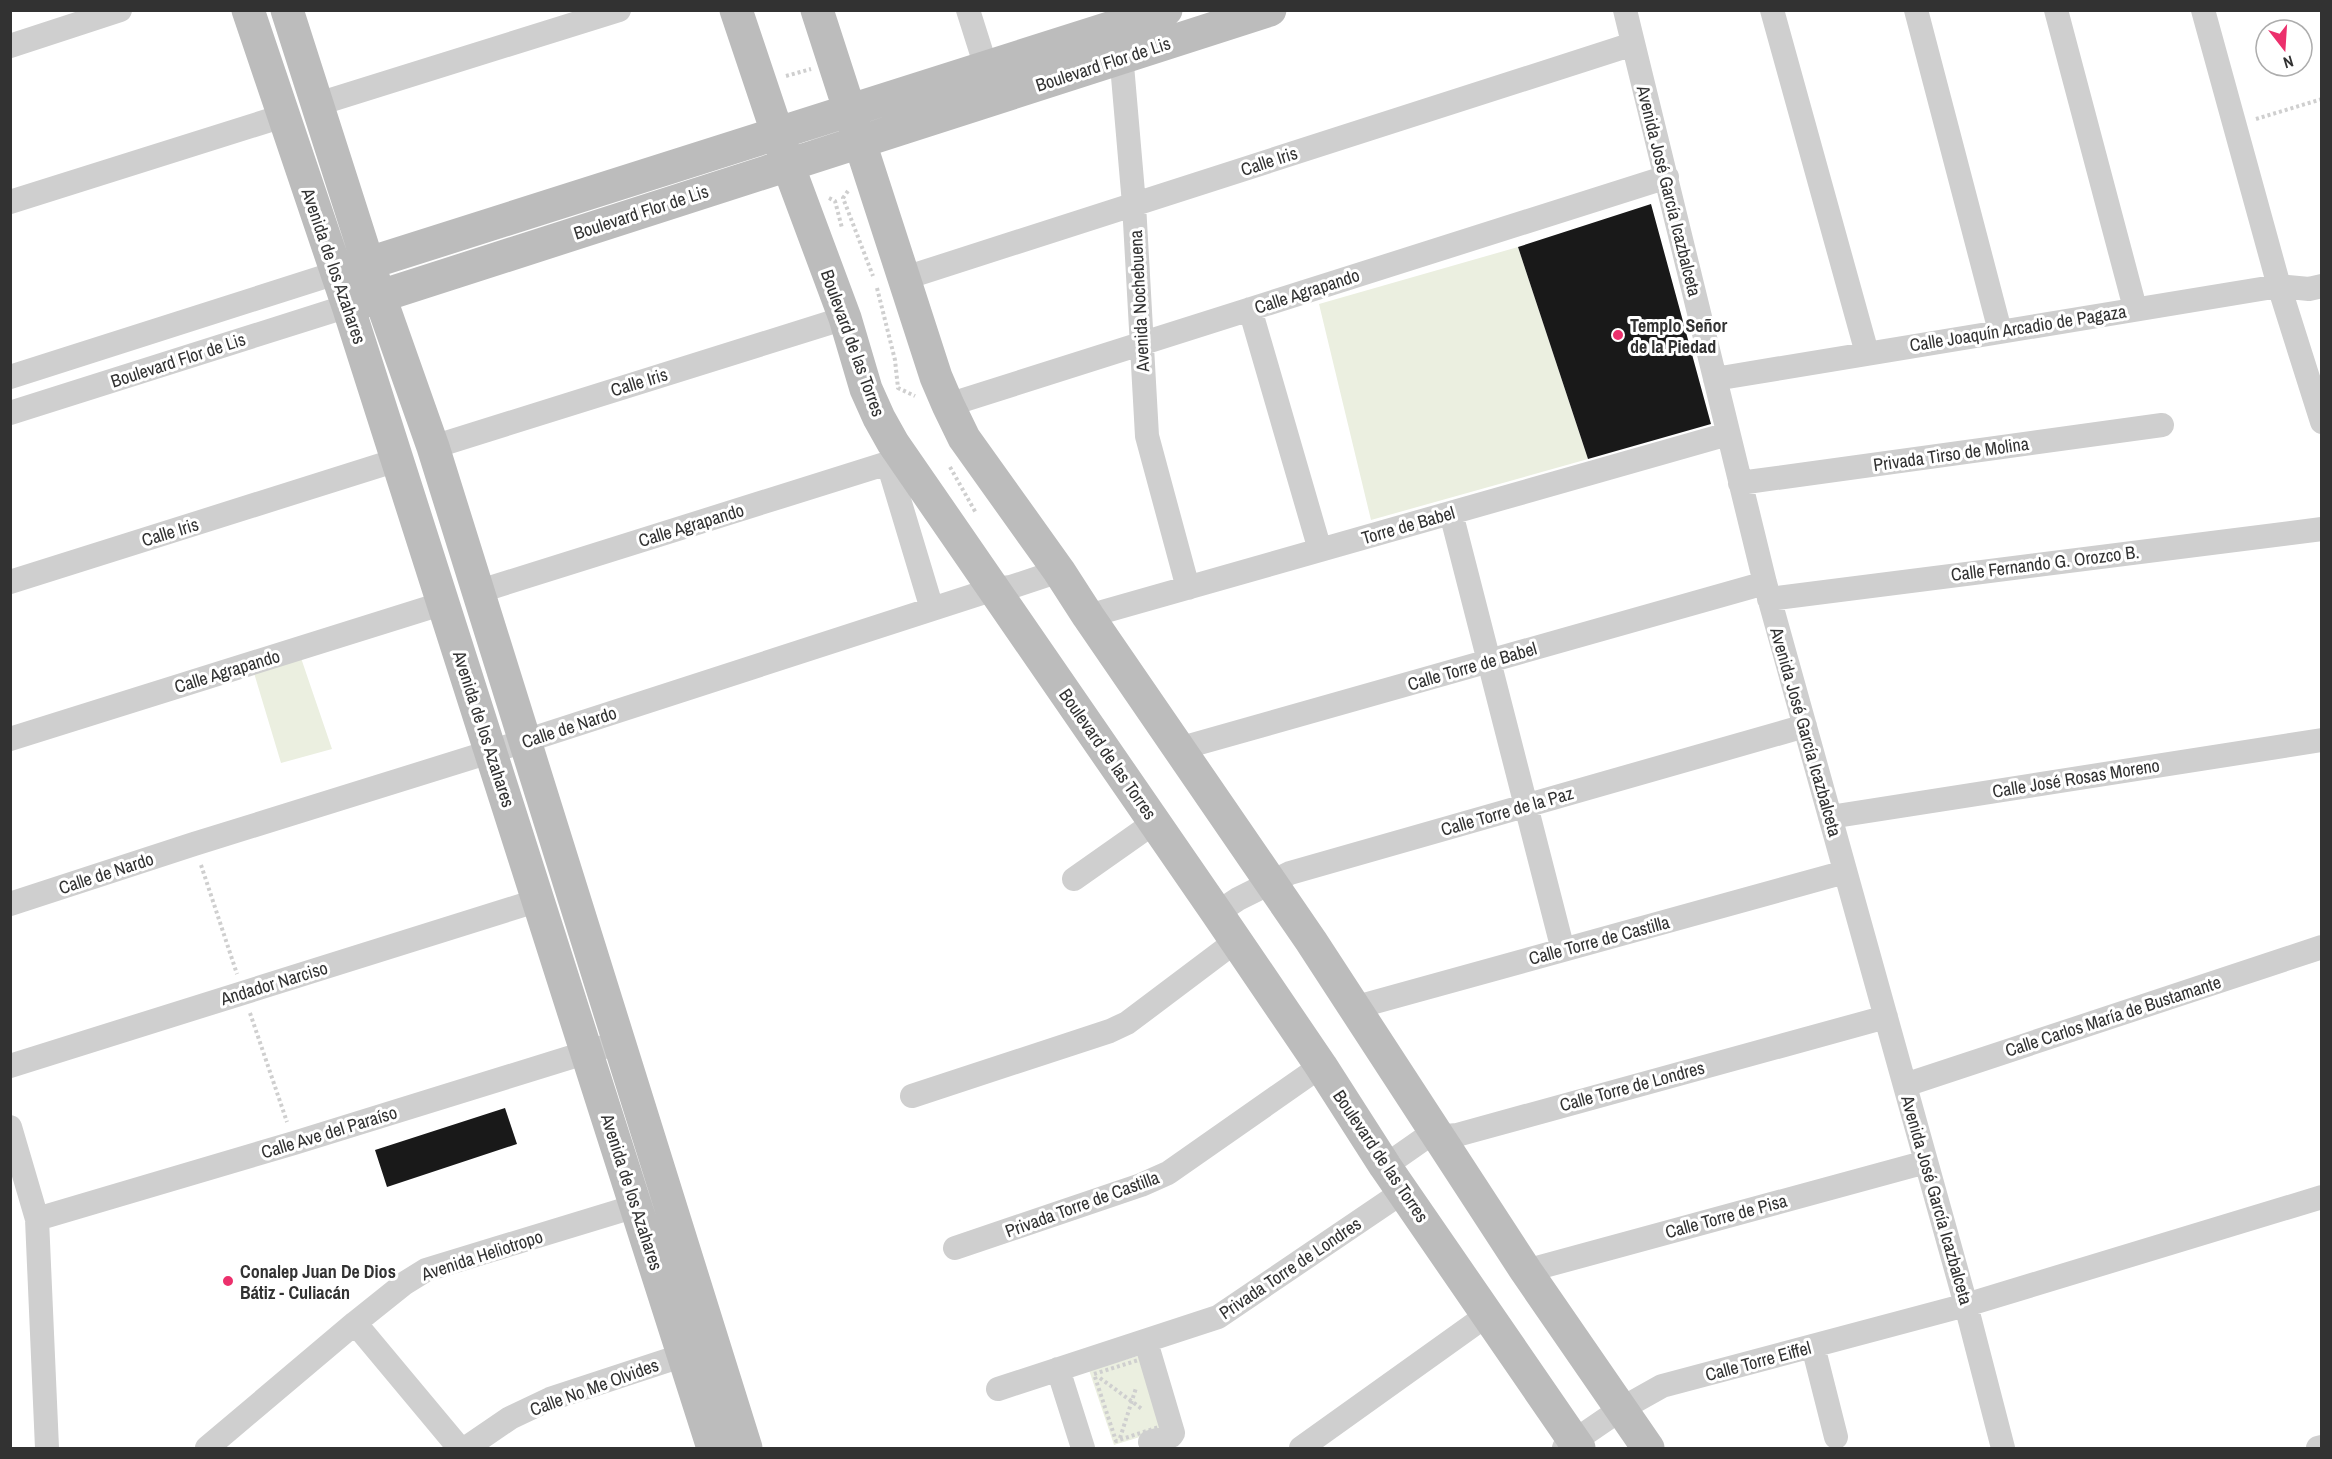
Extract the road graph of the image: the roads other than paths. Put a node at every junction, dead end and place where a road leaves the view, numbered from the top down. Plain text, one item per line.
1 (120, 10) edge
2 (248, 10) edge
3 (287, 10) edge
4 (619, 10) edge
5 (736, 10) edge
6 (817, 10) edge
7 (968, 10) edge
8 (1166, 10) edge
9 (1270, 10) edge
10 (1625, 10) edge
11 (1772, 10) edge
12 (1916, 10) edge
13 (2056, 10) edge
14 (2203, 10) edge
15 (1115, 18) edge
16 (1633, 44) junction
17 (10, 45) edge
18 (1123, 58) junction
19 (986, 67) junction
20 (318, 104) junction
21 (849, 111) junction
22 (283, 116) junction
23 (777, 133) junction
24 (858, 142) junction
25 (788, 165) junction
26 (1667, 177) junction
27 (10, 202) edge
28 (1134, 204) junction
29 (368, 263) junction
30 (336, 273) junction
31 (904, 278) junction
32 (2279, 286) junction
33 (2322, 286) edge
34 (364, 301) junction
35 (2135, 308) junction
36 (1250, 309) junction
37 (845, 318) junction
38 (2000, 331) junction
39 (1142, 344) junction
40 (1867, 353) junction
41 (10, 377) edge
42 (1715, 379) junction
43 (948, 405) junction
44 (10, 413) edge
45 (2322, 422) edge
46 (2162, 425) dead end
47 (1728, 434) junction
48 (433, 447) junction
49 (397, 460) junction
50 (896, 461) junction
51 (1740, 483) junction
52 (1452, 513) junction
53 (2322, 529) edge
54 (1320, 550) junction
55 (1059, 571) junction
56 (10, 582) edge
57 (1188, 588) junction
58 (994, 589) junction
59 (1767, 591) junction
60 (477, 592) junction
61 (444, 603) junction
62 (932, 609) junction
63 (1088, 616) junction
64 (1490, 661) junction
65 (1805, 726) junction
66 (10, 739) edge
67 (2322, 740) edge
68 (525, 741) junction
69 (1179, 749) junction
70 (491, 752) junction
71 (1526, 806) junction
72 (1830, 817) junction
73 (1155, 822) junction
74 (1845, 872) junction
75 (1074, 879) dead end
76 (1269, 882) junction
77 (538, 900) junction
78 (10, 904) edge
79 (1217, 913) junction
80 (1236, 941) junction
81 (2322, 947) edge
82 (1563, 950) junction
83 (1353, 1008) junction
84 (1886, 1017) junction
85 (620, 1042) junction
86 (587, 1052) junction
87 (10, 1066) edge
88 (1321, 1066) junction
89 (1905, 1084) junction
90 (912, 1096) dead end
91 (10, 1127) edge
92 (1438, 1136) junction
93 (1926, 1162) junction
94 (1394, 1178) junction
95 (2322, 1197) edge
96 (636, 1206) junction
97 (37, 1220) junction
98 (955, 1248) dead end
99 (1526, 1271) junction
100 (1966, 1305) junction
101 (1487, 1315) junction
102 (355, 1323) junction
103 (1813, 1346) junction
104 (1146, 1350) junction
105 (684, 1355) junction
106 (1058, 1369) junction
107 (998, 1389) dead end
108 (1621, 1409) junction
109 (1157, 1434) road end
110 (1836, 1437) dead end
111 (1572, 1446) edge
112 (47, 1449) edge
113 (207, 1449) edge
114 (713, 1449) edge
115 (746, 1449) edge
116 (1083, 1449) edge
117 (1301, 1449) edge
118 (1648, 1449) edge
119 (2003, 1449) edge

1 - 17 street
2 - 22 street, Avenida de los Azahares
3 - 20 street, Avenida de los Azahares
4 - 20 street
5 - 23 street, Boulevard de las Torres
6 - 21 street
7 - 19 street
8 - 15 street, Boulevard Flor de Lis
9 - 18 street, Boulevard Flor de Lis
10 - 16 street, Avenida José García Icazbalceta
11 - 40 street
12 - 38 street
13 - 35 street
14 - 32 street
15 - 18 street, Avenida Nochebuena
15 - 19 street, Boulevard Flor de Lis
16 - 26 street, Avenida José García Icazbalceta
16 - 28 street, Calle Iris
18 - 24 street, Boulevard Flor de Lis
18 - 28 street, Avenida Nochebuena
19 - 21 street, Boulevard Flor de Lis
20 - 29 street, Avenida de los Azahares
21 - 23 street, Boulevard Flor de Lis
21 - 24 street
22 - 27 street
22 - 30 street, Avenida de los Azahares
23 - 25 street, Boulevard de las Torres
23 - 29 street, Boulevard Flor de Lis
24 - 25 street, Boulevard Flor de Lis
24 - 31 street
25 - 34 street, Boulevard Flor de Lis
25 - 37 street, Boulevard de las Torres
26 - 36 street, Calle Agrapando
26 - 42 street, Avenida José García Icazbalceta
28 - 31 street, Calle Iris
28 - 39 street, Avenida Nochebuena
29 - 30 street, Boulevard Flor de Lis
29 - 34 street, Avenida de los Azahares
30 - 34 street, Avenida de los Azahares
30 - 41 street, Boulevard Flor de Lis
31 - 43 street
32 - 33 street, Calle Joaquín Arcadio de Pagaza
32 - 35 street, Calle Joaquín Arcadio de Pagaza
32 - 45 street
34 - 44 street, Boulevard Flor de Lis
34 - 48 street, Avenida de los Azahares
34 - 49 street, Avenida de los Azahares
35 - 38 street, Calle Joaquín Arcadio de Pagaza
36 - 39 street, Calle Agrapando
36 - 54 street
37 - 48 street, Calle Iris
37 - 50 street, Boulevard de las Torres
38 - 40 street, Calle Joaquín Arcadio de Pagaza
39 - 43 street, Calle Agrapando
39 - 57 street, Avenida Nochebuena
40 - 42 street, Calle Joaquín Arcadio de Pagaza
42 - 47 street, Avenida José García Icazbalceta
43 - 55 street
46 - 51 street, Privada Tirso de Molina
47 - 51 street, Avenida José García Icazbalceta
47 - 52 street, Torre de Babel
48 - 60 street, Avenida de los Azahares
49 - 56 street, Calle Iris
49 - 61 street, Avenida de los Azahares
50 - 58 street, Boulevard de las Torres
50 - 60 street, Calle Agrapando
50 - 62 street
51 - 59 street, Avenida José García Icazbalceta
52 - 54 street, Torre de Babel
52 - 64 street
53 - 59 street, Calle Fernando G. Orozco B.
54 - 57 street, Torre de Babel
55 - 58 street, Calle de Nardo
55 - 63 street
57 - 63 street, Torre de Babel
58 - 62 street, Calle de Nardo
58 - 73 street, Boulevard de las Torres
59 - 64 street, Calle Torre de Babel
59 - 65 street, Avenida José García Icazbalceta
60 - 68 street, Avenida de los Azahares
61 - 66 street, Calle Agrapando
61 - 70 street, Avenida de los Azahares
62 - 68 street, Calle de Nardo
63 - 69 street
64 - 69 street, Calle Torre de Babel
64 - 71 street
65 - 71 street, Calle Torre de la Paz
65 - 72 street, Avenida José García Icazbalceta
67 - 72 street, Calle José Rosas Moreno
68 - 70 street, Calle de Nardo
68 - 85 street, Avenida de los Azahares
69 - 76 street
70 - 77 street, Avenida de los Azahares
70 - 78 street, Calle de Nardo
71 - 76 street, Calle Torre de la Paz
71 - 82 street
72 - 74 street, Avenida José García Icazbalceta
73 - 75 street
73 - 79 street, Boulevard de las Torres
74 - 82 street, Calle Torre de Castilla
74 - 84 street, Avenida José García Icazbalceta
76 - 79 street, Calle Torre de la Paz
76 - 83 street
77 - 86 street, Avenida de los Azahares
77 - 87 street, Andador Narciso
79 - 80 street, Boulevard de las Torres
80 - 88 street, Boulevard de las Torres
80 - 90 street
81 - 89 street, Calle Carlos María de Bustamante
82 - 83 street, Calle Torre de Castilla
83 - 92 street
84 - 89 street, Avenida José García Icazbalceta
84 - 92 street, Calle Torre de Londres
85 - 86 street, Calle Ave del Paraíso
85 - 115 street, Avenida de los Azahares
86 - 96 street, Avenida de los Azahares
86 - 97 street, Calle Ave del Paraíso
88 - 94 street, Boulevard de las Torres
88 - 98 street, Privada Torre de Castilla
89 - 93 street, Avenida José García Icazbalceta
91 - 97 street
92 - 94 street, Calle Torre de Londres
92 - 99 street
93 - 99 street, Calle Torre de Pisa
93 - 100 street, Avenida José García Icazbalceta
94 - 101 street, Boulevard de las Torres
94 - 104 street, Privada Torre de Londres
95 - 100 street, Calle Torre Eiffel
96 - 102 street, Avenida Heliotropo
96 - 105 street, Avenida de los Azahares
97 - 112 street
99 - 108 street
100 - 103 street, Calle Torre Eiffel
100 - 119 street, Avenida José García Icazbalceta
101 - 111 street, Boulevard de las Torres
101 - 117 street
102 - 105 street, Calle No Me Olvides
102 - 113 street, Avenida Heliotropo
103 - 108 street, Calle Torre Eiffel
103 - 110 street
104 - 106 street, Privada Torre de Londres
104 - 109 street
105 - 114 street, Avenida de los Azahares
106 - 107 street, Privada Torre de Londres
106 - 116 street
108 - 111 street, Calle Torre Eiffel
108 - 118 street

